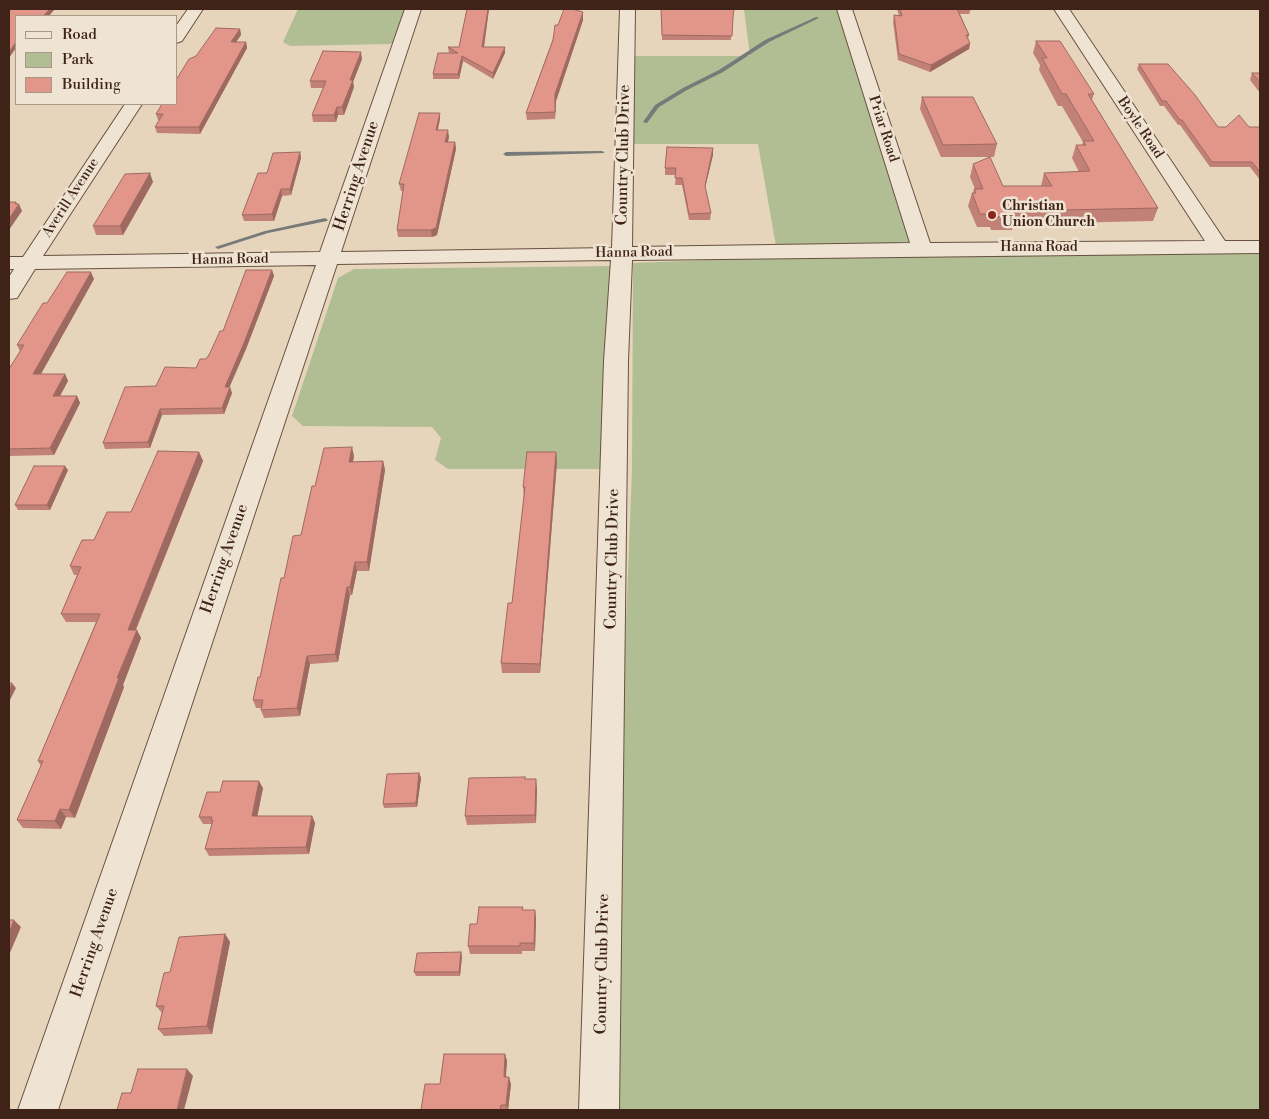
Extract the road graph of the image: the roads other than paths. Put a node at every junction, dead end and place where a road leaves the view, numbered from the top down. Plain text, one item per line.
1 (195, 9) edge
2 (413, 9) edge
3 (627, 9) edge
4 (844, 9) edge
5 (1062, 9) edge
6 (178, 35) edge
7 (132, 105) edge
8 (1219, 247) junction
9 (1260, 247) edge
10 (922, 249) junction
11 (622, 254) junction
12 (330, 258) junction
13 (19, 263) edge
14 (9, 293) edge
15 (38, 1110) edge
16 (599, 1110) edge

1 - 6 street
2 - 12 street, Herring Avenue
3 - 11 street, Country Club Drive
4 - 10 street, Priar Road
5 - 8 street, Boyle Road
7 - 13 street, Averill Avenue
8 - 9 street, Hanna Road
8 - 10 street, Hanna Road
10 - 11 street, Hanna Road
11 - 12 street, Hanna Road
11 - 16 street, Country Club Drive
12 - 13 street, Hanna Road
12 - 15 street, Herring Avenue
13 - 14 street, Averill Avenue

